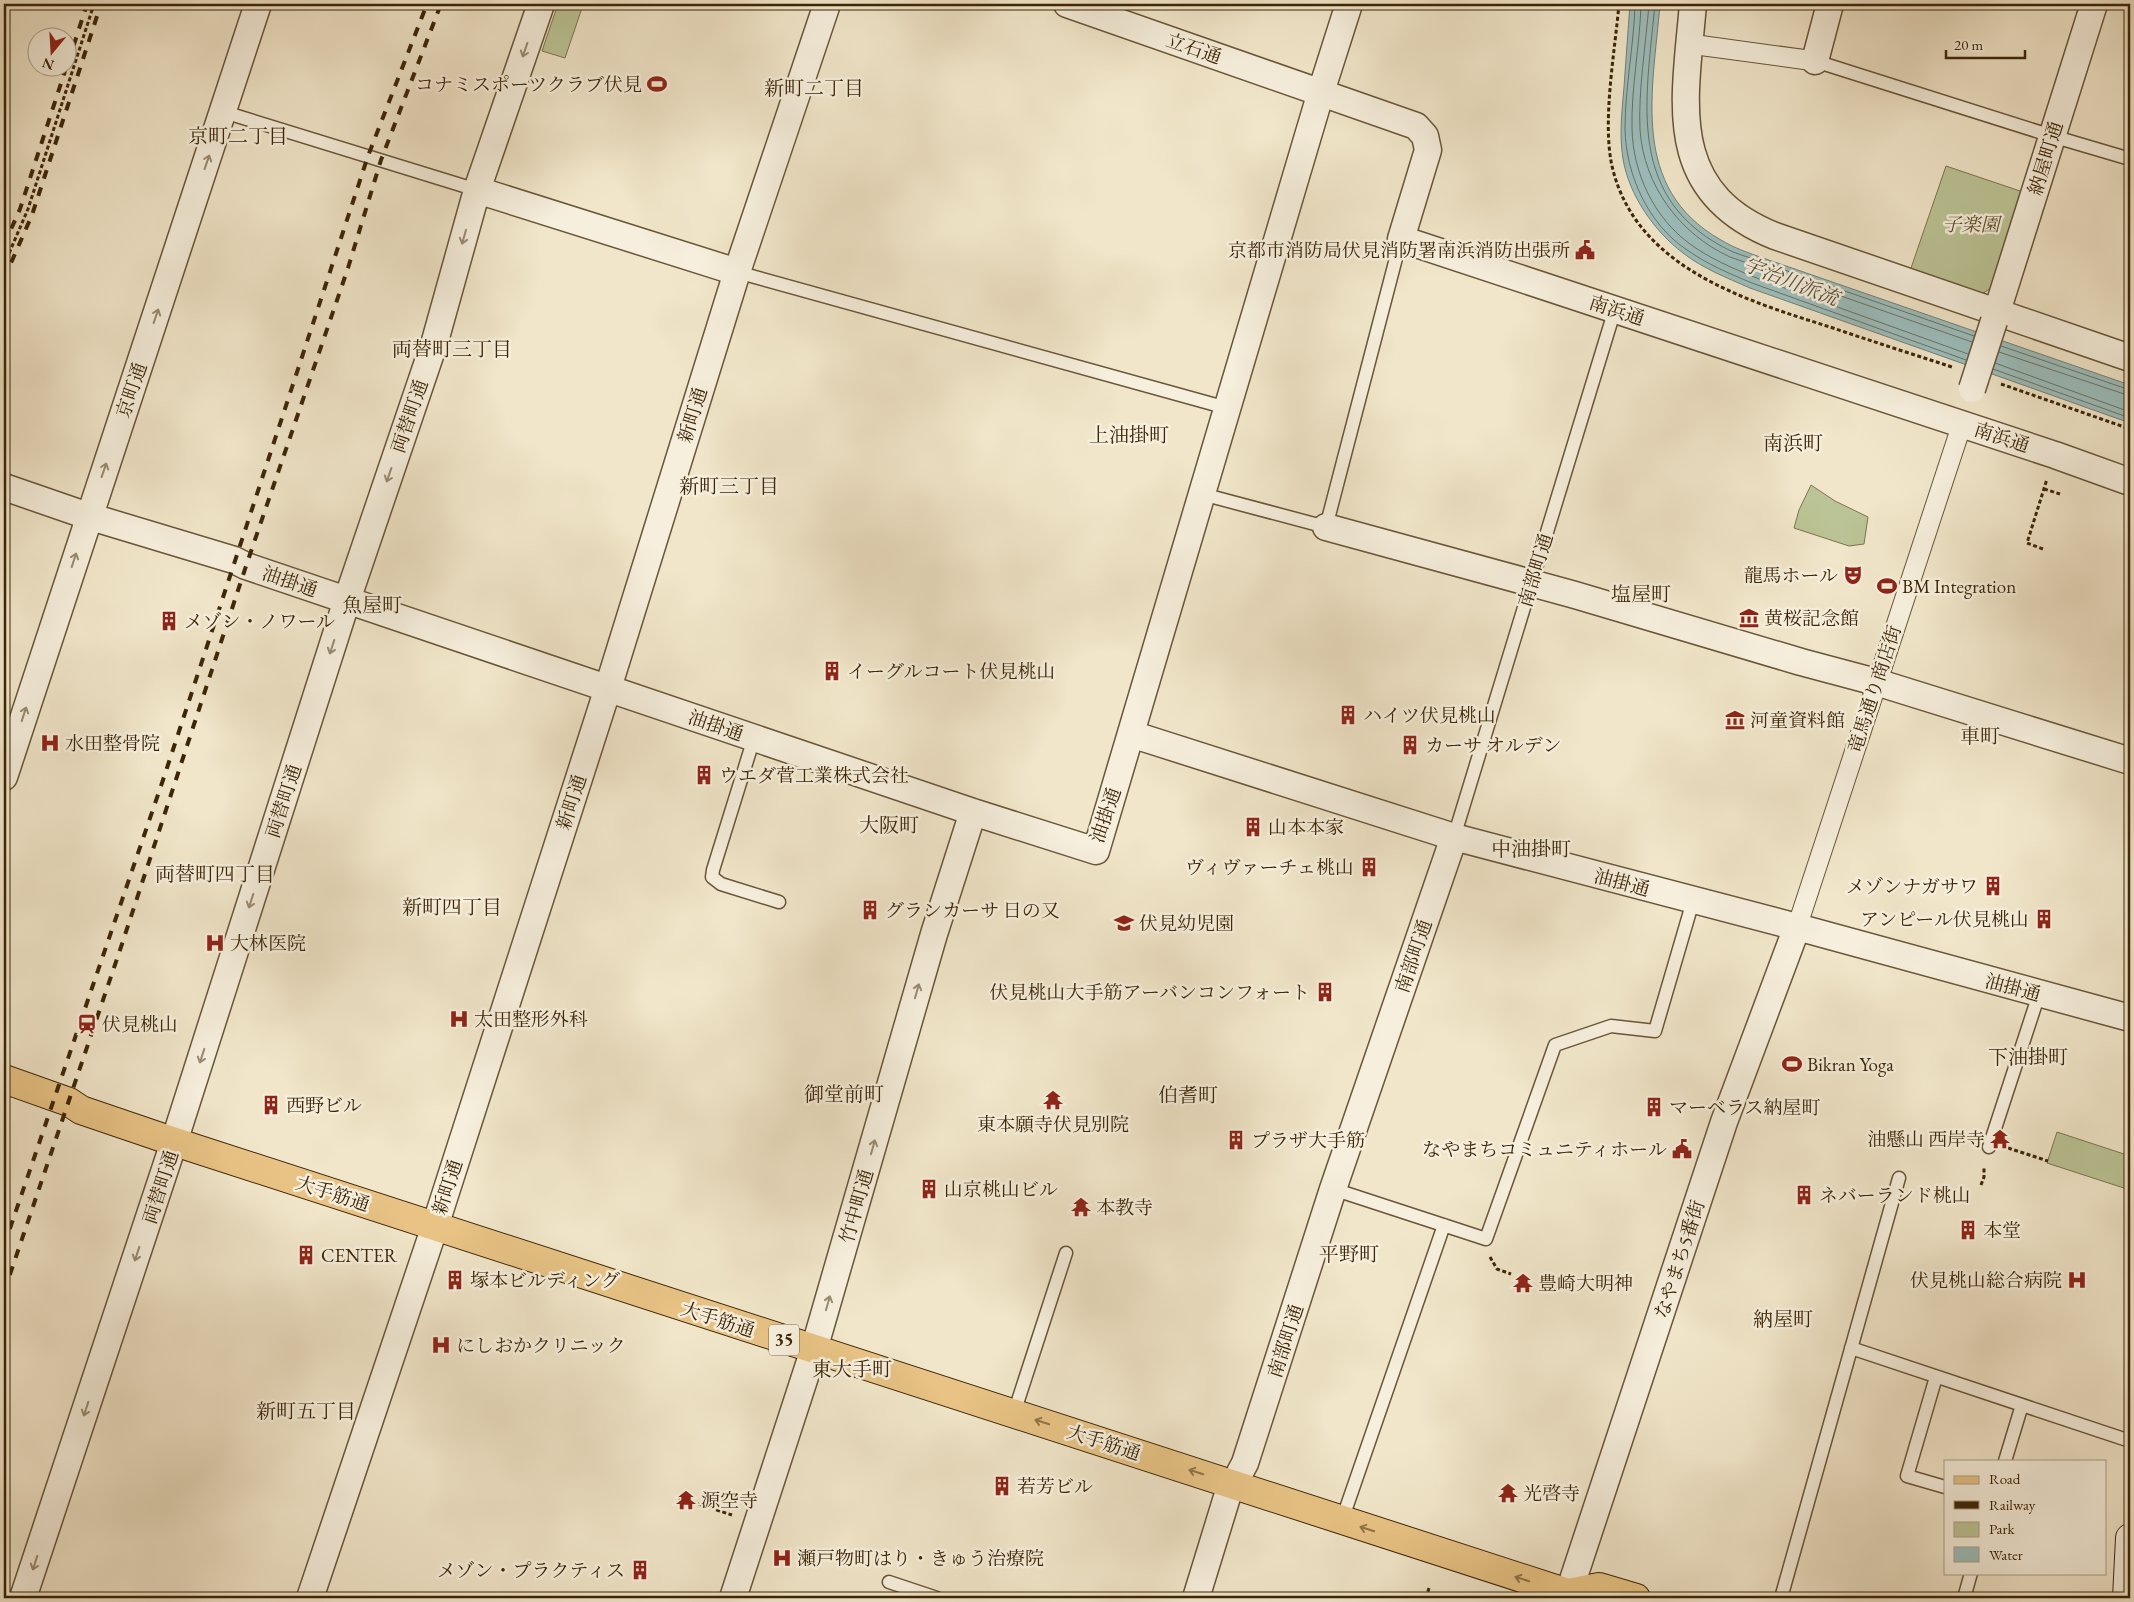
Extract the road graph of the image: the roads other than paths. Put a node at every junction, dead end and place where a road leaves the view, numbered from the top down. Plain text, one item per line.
1 (258, 4) edge
2 (541, 4) edge
3 (827, 4) edge
4 (1067, 4) edge
5 (1349, 4) edge
6 (1693, 4) edge
7 (1830, 4) edge
8 (2094, 4) edge
9 (1093, 8) edge
10 (1690, 44) junction
11 (1815, 61) junction
12 (1321, 92) junction
13 (224, 112) junction
14 (2052, 136) junction
15 (2130, 159) edge
16 (477, 190) junction
17 (1401, 239) junction
18 (737, 272) junction
19 (1616, 309) junction
20 (1996, 317) junction
21 (2130, 358) edge
22 (1227, 408) junction
23 (1962, 424) junction
24 (2130, 482) edge
25 (4, 487) edge
26 (1202, 494) junction
27 (88, 516) junction
28 (1326, 527) junction
29 (1530, 584) junction
30 (347, 600) junction
31 (1876, 682) junction
32 (608, 688) junction
33 (1131, 734) junction
34 (754, 738) junction
35 (2130, 761) edge
36 (4, 777) edge
37 (973, 812) junction
38 (1454, 837) junction
39 (1694, 901) junction
40 (779, 902) dead end
41 (1797, 927) junction
42 (2039, 994) junction
43 (2130, 1018) edge
44 (4, 1079) edge
45 (175, 1142) junction
46 (1990, 1144) road end
47 (1899, 1178) dead end
48 (1333, 1190) junction
49 (1444, 1225) junction
50 (435, 1226) junction
51 (1066, 1253) dead end
52 (1851, 1348) junction
53 (814, 1350) junction
54 (1936, 1376) junction
55 (2022, 1405) junction
56 (1014, 1413) junction
57 (2130, 1441) edge
58 (2005, 1460) edge
59 (1234, 1484) junction
60 (1944, 1487) edge
61 (1342, 1520) junction
62 (2130, 1538) edge
63 (1971, 1574) edge
64 (889, 1582) dead end
65 (1567, 1596) edge
66 (23, 1598) edge
67 (310, 1598) edge
68 (733, 1598) edge
69 (938, 1598) edge
70 (1196, 1598) edge
71 (1636, 1598) edge
72 (1780, 1598) edge
73 (1964, 1598) edge
74 (2127, 1598) edge

1 - 13 street, 京町通
2 -> 16 street, 両替町通
3 - 18 street, 新町通
4 - 9 street, 立石通
5 - 12 street
6 - 10 street
7 - 11 street
8 - 14 street, 納屋町通
9 - 12 street, 立石通
10 - 11 street
10 - 20 street
11 - 14 lane
12 - 17 street
12 - 22 street
13 - 16 lane
27 -> 13 street, 京町通
14 - 15 lane
14 - 20 street, 納屋町通
16 - 18 street
16 -> 30 street, 両替町通
17 - 19 street, 南浜通
17 - 28 lane
18 - 22 lane
18 - 32 street, 新町通
19 - 23 street, 南浜通
19 - 29 lane, 南部町通
20 - 21 street
20 - 23 street, 納屋町通, bridge
22 - 26 street
23 - 24 street, 南浜通
23 - 31 street, 竜馬通り商店街
25 - 27 street, 油掛通
26 - 28 lane
26 - 33 street
27 - 30 street, 油掛通
36 -> 27 street, 京町通
28 - 29 street
29 - 31 street
29 - 38 lane, 南部町通
30 - 32 street, 油掛通
30 -> 45 street, 両替町通
31 - 35 street
31 - 41 street, 竜馬通り商店街
32 - 34 street, 油掛通
32 - 50 street, 新町通
33 - 37 street, 油掛通
33 - 38 street, 油掛通
34 - 37 street, 油掛通
34 - 40 lane
53 -> 37 street, 竹中町通
38 - 39 street, 油掛通
38 - 48 street, 南部町通
39 - 41 street, 油掛通
39 - 49 lane
41 - 42 street, 油掛通
41 - 65 street, なやまち5番街
42 - 43 street, 油掛通
42 - 46 lane
44 - 45 main road, 大手筋通 / 35
45 - 50 main road, 大手筋通 / 35
45 -> 66 street, 両替町通
47 - 52 lane
48 - 49 lane
48 - 59 street, 南部町通
49 - 61 lane
50 - 53 main road, 大手筋通 / 35
50 - 67 street, 新町通
51 - 56 lane
52 - 54 lane
52 - 72 lane
53 - 56 main road, 大手筋通 / 35
53 - 68 street, 竹中町通
54 - 55 lane
54 - 60 lane
55 - 57 lane
55 - 58 lane
59 -> 56 main road, 大手筋通 / 35
59 - 61 main road, 大手筋通 / 35
59 - 70 street, 南部町通
65 -> 61 main road, 大手筋通 / 35
62 - 74 main road
63 - 73 lane
64 - 69 lane
65 - 71 main road

